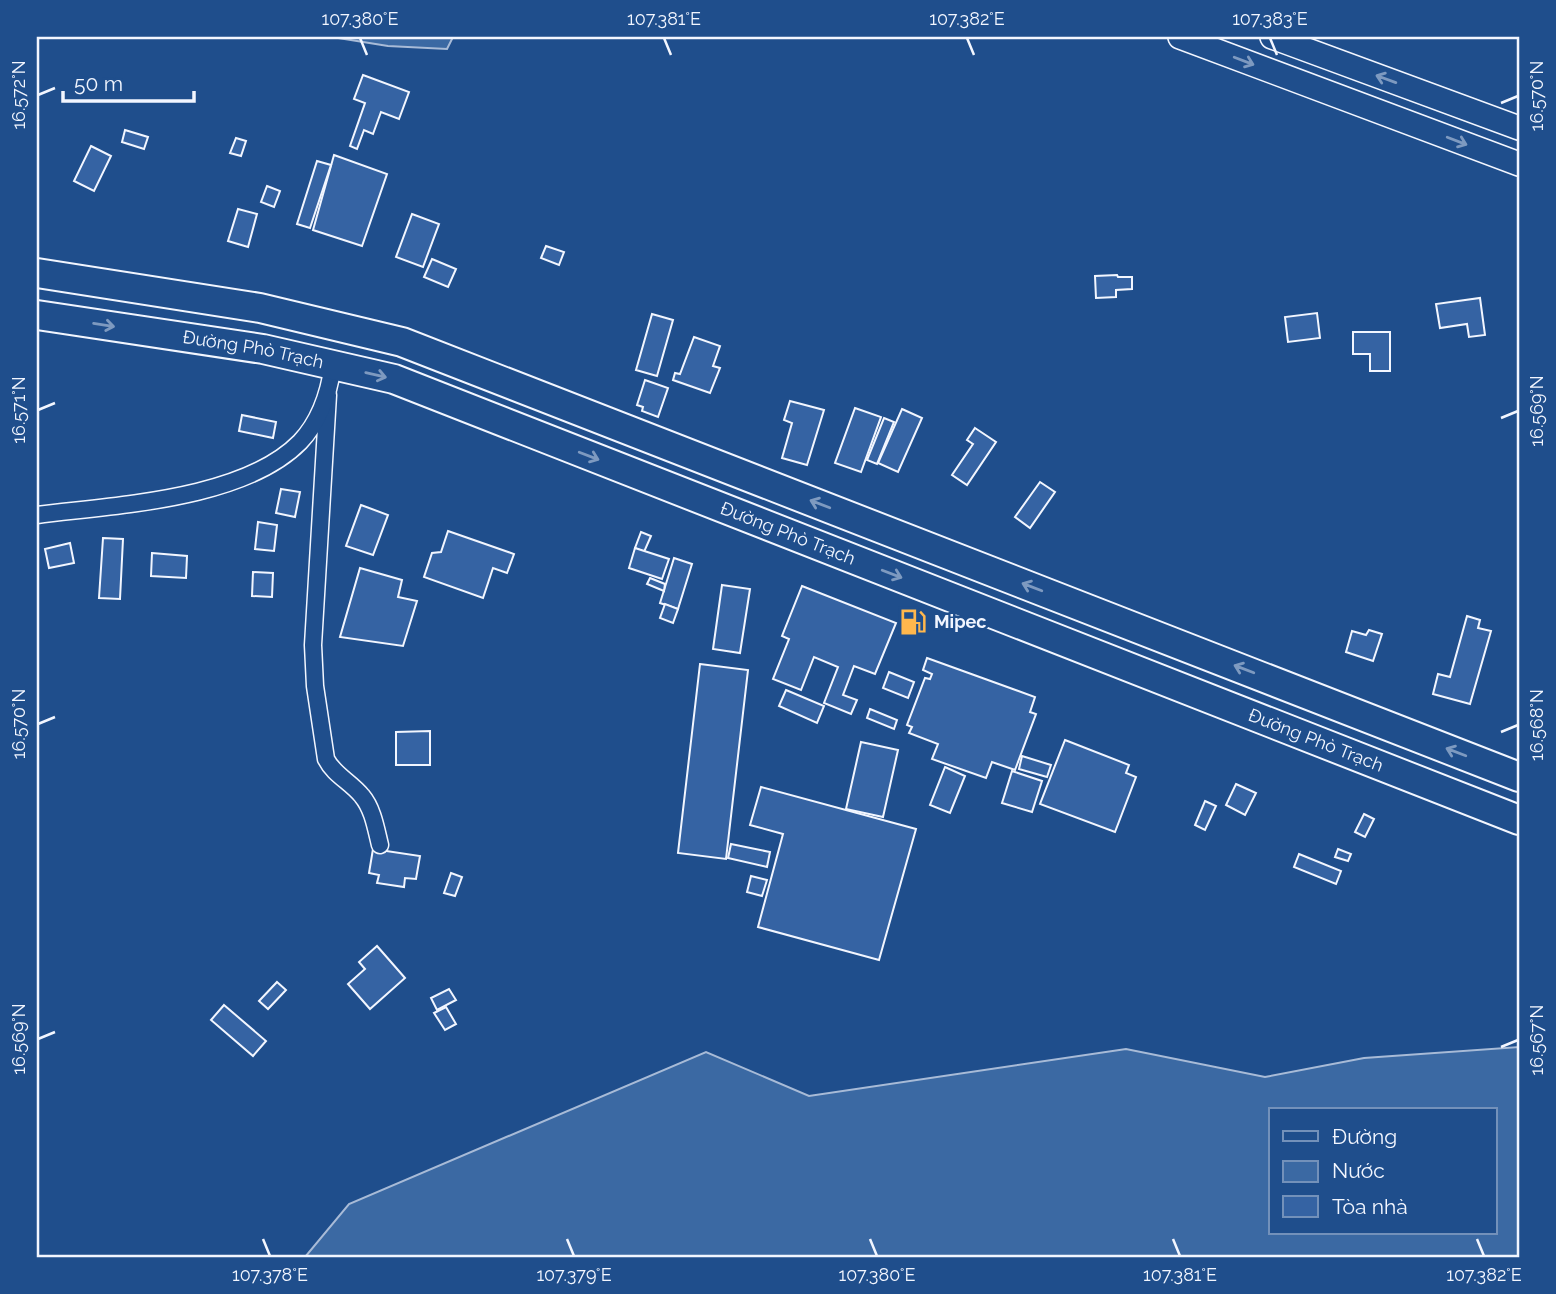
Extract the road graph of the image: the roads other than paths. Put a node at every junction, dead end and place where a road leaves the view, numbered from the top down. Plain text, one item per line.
1 (1180, 37) edge
2 (1272, 37) edge
3 (1519, 128) edge
4 (1519, 164) edge
5 (37, 273) edge
6 (37, 314) edge
7 (333, 365) junction
8 (328, 395) junction
9 (37, 515) edge
10 (1519, 776) edge
11 (1519, 820) edge
12 (380, 845) dead end

1 -> 4 street
3 -> 2 street
10 -> 5 highway
6 -> 7 highway, Đường Phò Trạch
7 - 8 street
7 -> 11 highway, Đường Phò Trạch
8 - 9 street
8 - 12 street

